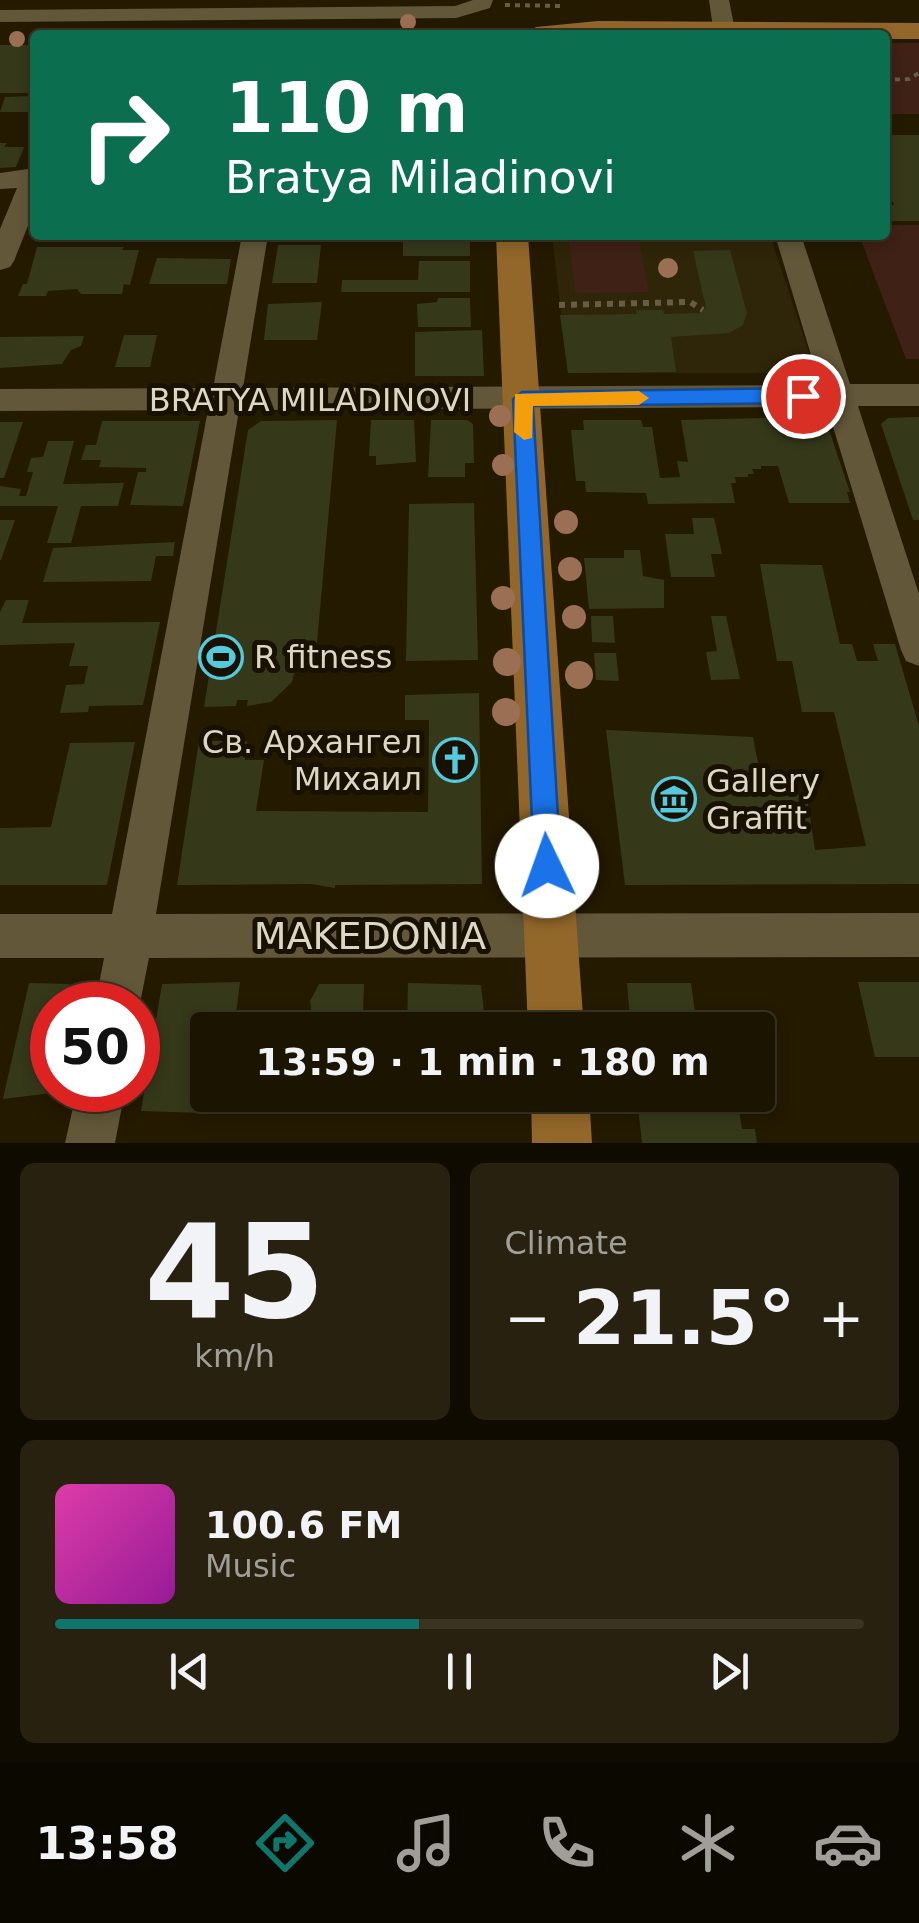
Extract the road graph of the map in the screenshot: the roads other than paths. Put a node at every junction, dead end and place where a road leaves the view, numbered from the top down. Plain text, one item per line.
1 (719, 0) edge
2 (484, 2) edge
3 (0, 16) edge
4 (99, 17) edge
5 (298, 24) edge
6 (724, 30) edge
7 (890, 30) edge
8 (919, 30) edge
9 (30, 179) edge
10 (0, 181) edge
11 (30, 189) edge
12 (253, 240) edge
13 (512, 240) edge
14 (790, 240) edge
15 (0, 261) edge
16 (919, 394) edge
17 (840, 395) junction
18 (522, 399) junction
19 (0, 400) edge
20 (226, 400) junction
21 (919, 650) edge
22 (919, 935) edge
23 (0, 936) edge
24 (132, 936) junction
25 (552, 937) junction
26 (123, 982) edge
27 (555, 1012) edge
28 (96, 1112) edge
29 (561, 1112) edge
30 (90, 1143) edge
31 (562, 1143) edge

1 - 6 street
2 - 5 street
3 - 4 street
4 - 5 street
7 - 8 main road
9 - 10 street
11 - 15 street
12 - 20 street
13 - 18 main road
14 - 17 street
16 - 17 street, BRATYA MILADINOVI
17 - 18 street, BRATYA MILADINOVI
17 - 21 street
18 - 20 street, BRATYA MILADINOVI
18 - 25 main road
19 - 20 street, BRATYA MILADINOVI
20 - 24 street
22 - 25 street, MAKEDONIA
23 - 24 street, MAKEDONIA
24 - 25 street, MAKEDONIA
24 - 26 street
25 - 27 main road
28 - 30 street
29 - 31 main road

